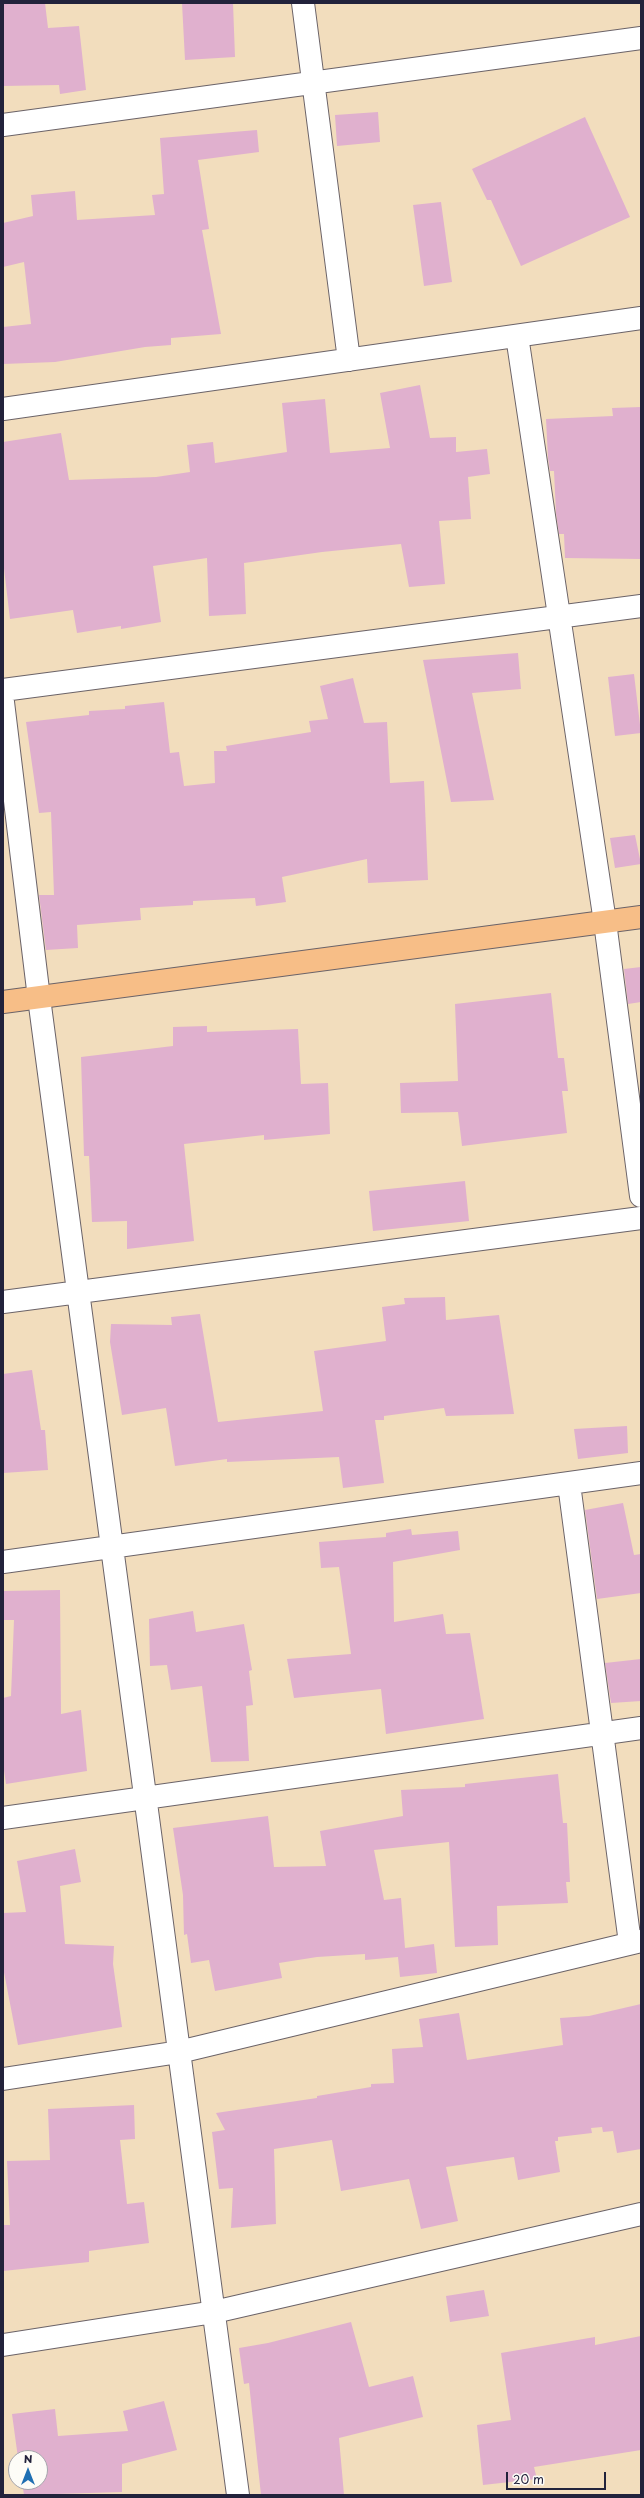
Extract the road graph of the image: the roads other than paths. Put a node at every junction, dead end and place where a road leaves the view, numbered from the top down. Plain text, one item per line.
1 (303, 3) edge
2 (641, 38) edge
3 (314, 83) junction
4 (3, 125) edge
5 (641, 318) edge
6 (517, 336) junction
7 (350, 360) junction
8 (3, 409) edge
9 (641, 606) edge
10 (559, 617) junction
11 (3, 690) edge
12 (3, 702) edge
13 (641, 917) edge
14 (605, 922) junction
15 (39, 998) junction
16 (3, 1002) edge
17 (641, 1196) edge
18 (641, 1218) edge
19 (78, 1292) junction
20 (3, 1302) edge
21 (641, 1473) edge
22 (569, 1484) junction
23 (112, 1547) junction
24 (3, 1562) edge
25 (641, 1728) edge
26 (602, 1734) junction
27 (145, 1798) junction
28 (3, 1818) edge
29 (636, 1942) edge
30 (179, 2052) junction
31 (3, 2079) edge
32 (641, 2214) edge
33 (214, 2312) junction
34 (3, 2345) edge
35 (238, 2495) edge

1 - 3 street
2 - 3 street
3 - 4 street
3 - 7 street
5 - 6 street
6 - 7 street
6 - 10 street
7 - 8 street
9 - 10 street
10 - 11 street
10 - 14 street
12 - 15 street
13 - 14 main road
14 - 15 main road
14 - 17 street
15 - 16 main road
15 - 19 street
18 - 19 street
19 - 20 street
19 - 23 street
21 - 22 street
22 - 23 street
22 - 26 street
23 - 24 street
23 - 27 street
25 - 26 street
26 - 27 street
26 - 29 street
27 - 28 street
27 - 30 street
29 - 30 street
30 - 31 street
30 - 33 street
32 - 33 street
33 - 34 street
33 - 35 street

